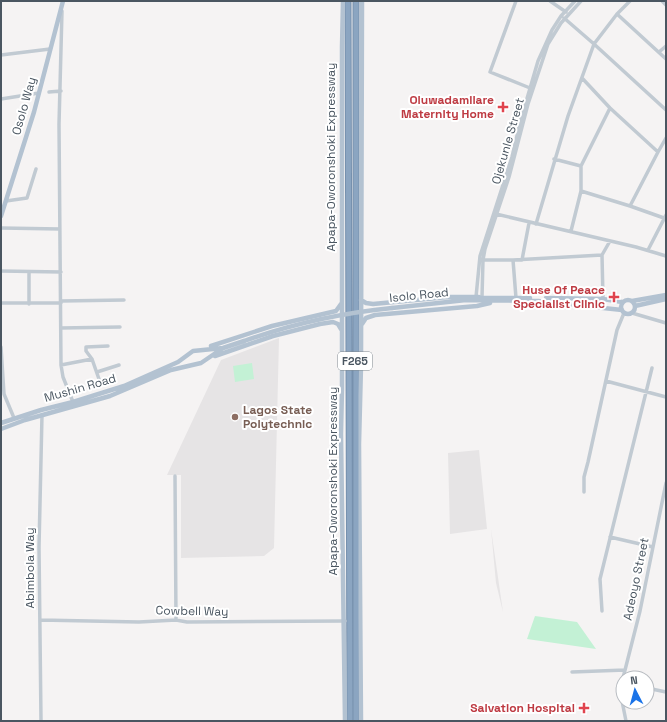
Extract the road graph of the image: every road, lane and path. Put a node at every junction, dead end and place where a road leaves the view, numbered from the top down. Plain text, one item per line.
1 (63, 1) edge
2 (343, 1) edge
3 (348, 1) edge
4 (356, 1) edge
5 (362, 1) edge
6 (516, 1) edge
7 (550, 1) edge
8 (576, 1) edge
9 (581, 1) edge
10 (630, 1) edge
11 (662, 1) edge
12 (666, 5) edge
13 (62, 9) junction
14 (567, 13) junction
15 (617, 14) junction
16 (563, 17) junction
17 (594, 44) junction
18 (666, 46) edge
19 (50, 49) junction
20 (659, 52) junction
21 (1, 55) edge
22 (666, 59) edge
23 (582, 78) junction
24 (531, 89) junction
25 (61, 91) junction
26 (49, 92) dead end
27 (39, 93) junction
28 (1, 99) edge
29 (610, 108) junction
30 (666, 110) edge
31 (666, 138) edge
32 (658, 152) junction
33 (554, 159) junction
34 (581, 166) junction
35 (36, 170) dead end
36 (581, 191) junction
37 (6, 201) junction
38 (630, 206) junction
39 (495, 214) junction
40 (1, 216) edge
41 (665, 216) edge
42 (529, 222) junction
43 (536, 224) junction
44 (1, 228) edge
45 (60, 229) junction
46 (571, 231) junction
47 (610, 241) junction
48 (648, 250) junction
49 (602, 255) junction
50 (666, 256) edge
51 (483, 260) junction
52 (514, 260) junction
53 (522, 260) junction
54 (1, 271) edge
55 (61, 272) junction
56 (29, 273) junction
57 (666, 295) edge
58 (476, 297) junction
59 (482, 297) junction
60 (516, 298) junction
61 (603, 299) junction
62 (666, 299) edge
63 (124, 300) dead end
64 (361, 300) junction
65 (466, 300) junction
66 (496, 301) junction
67 (632, 301) junction
68 (61, 302) junction
69 (342, 302) junction
70 (622, 302) junction
71 (1, 303) edge
72 (29, 304) junction
73 (635, 306) junction
74 (623, 312) junction
75 (632, 313) junction
76 (666, 323) edge
77 (362, 324) junction
78 (120, 327) dead end
79 (61, 328) junction
80 (342, 331) junction
81 (108, 346) dead end
82 (1, 347) edge
83 (204, 348) junction
84 (223, 348) junction
85 (185, 356) junction
86 (92, 359) junction
87 (208, 359) junction
88 (61, 364) junction
89 (119, 365) dead end
90 (191, 366) junction
91 (652, 368) dead end
92 (163, 371) junction
93 (97, 372) junction
94 (606, 381) junction
95 (100, 382) dead end
96 (646, 392) junction
97 (666, 397) edge
98 (73, 402) junction
99 (42, 415) junction
100 (14, 418) junction
101 (1, 423) edge
102 (1, 429) edge
103 (175, 476) dead end
104 (666, 485) edge
105 (584, 492) dead end
106 (610, 536) junction
107 (653, 547) junction
108 (602, 612) dead end
109 (40, 620) junction
110 (176, 620) junction
111 (344, 621) junction
112 (615, 670) edge
113 (625, 670) edge
114 (572, 672) dead end
115 (655, 690) edge
116 (666, 692) edge
117 (623, 710) edge
118 (40, 721) edge
119 (345, 721) edge
120 (350, 721) edge
121 (356, 721) edge
122 (361, 721) edge
123 (626, 721) edge

1 - 13 main road, Osolo Way
2 - 69 main road, Apapa-Oworonshoki Expressway
3 - 120 highway, Apapa-Oworonshoki Expressway / F265
4 - 121 highway, Apapa-Oworonshoki Expressway / F265
5 - 64 main road
6 - 24 street
7 - 14 street
8 - 14 street, Ojekunle Street
9 - 14 street, Ojekunle Street
10 - 15 street
11 - 12 street
13 - 19 main road, Osolo Way
13 - 25 street
14 - 16 street, Ojekunle Street
15 - 17 street
15 - 20 street
16 - 17 street
16 - 24 street, Ojekunle Street
17 - 23 street
17 - 30 street
18 - 20 street
19 - 21 street
19 - 27 main road, Osolo Way
20 - 22 street
23 - 29 street
23 - 33 street
24 - 39 street, Ojekunle Street
25 - 26 street
25 - 45 street
27 - 28 street
27 - 37 main road, Osolo Way
29 - 32 street
29 - 34 street
31 - 32 street
32 - 38 street
33 - 34 street
33 - 43 street
34 - 36 street
35 - 37 street
36 - 38 street
36 - 46 street
37 - 40 main road, Osolo Way
38 - 41 street
39 - 42 street
39 - 51 street, Ojekunle Street
39 - 58 street, Ojekunle Street
41 - 48 street
42 - 43 street
42 - 53 street
43 - 46 street
44 - 45 street
45 - 55 street
46 - 47 street
47 - 48 street
47 - 49 street
48 - 50 street
49 - 53 street
49 - 61 street
51 - 52 street
51 - 59 street, Ojekunle Street
52 - 53 street
52 - 60 street
54 - 56 street
55 - 56 street
55 - 68 street
56 - 72 street
57 - 67 main road
58 - 59 main road
58 - 64 main road
59 - 60 main road
59 - 65 main road
60 - 61 main road
61 - 70 main road
62 - 73 main road
63 - 68 street
64 - 77 main road
65 - 66 main road, Isolo Road
65 - 84 main road, Isolo Road, bridge
66 - 74 main road, Isolo Road
66 - 77 main road
67 - 70 main road
67 - 73 main road
68 - 72 street
68 - 79 street
69 - 80 main road, Apapa-Oworonshoki Expressway
69 - 83 main road
70 - 74 main road
71 - 72 street
73 - 75 main road
74 - 75 main road
74 - 94 street
75 - 76 street
77 - 122 main road
78 - 79 street
79 - 88 street
80 - 87 main road
80 - 111 main road, Apapa-Oworonshoki Expressway
81 - 86 street
82 - 100 street
83 - 84 main road
83 - 85 main road
83 - 87 main road
84 - 87 main road
85 - 90 main road
85 - 92 main road
86 - 88 street
86 - 93 street
87 - 90 main road
88 - 98 street
89 - 93 street
90 - 92 main road
91 - 96 street
92 - 98 main road, Mushin Road
92 - 99 main road, Mushin Road
93 - 95 street
94 - 96 street
94 - 105 street
96 - 97 street
96 - 106 street
98 - 100 main road, Mushin Road
99 - 102 main road, Mushin Road
99 - 109 street, Abimbola Way
100 - 101 main road, Mushin Road
103 - 110 street
104 - 107 street, Adeoyo Street
106 - 107 street
106 - 108 street
107 - 113 street, Adeoyo Street
109 - 110 street, Cowbell Way
109 - 118 street, Abimbola Way
110 - 111 street, Cowbell Way
111 - 119 main road, Apapa-Oworonshoki Expressway
112 - 114 street
115 - 116 street
117 - 123 street, Adeoyo Street

